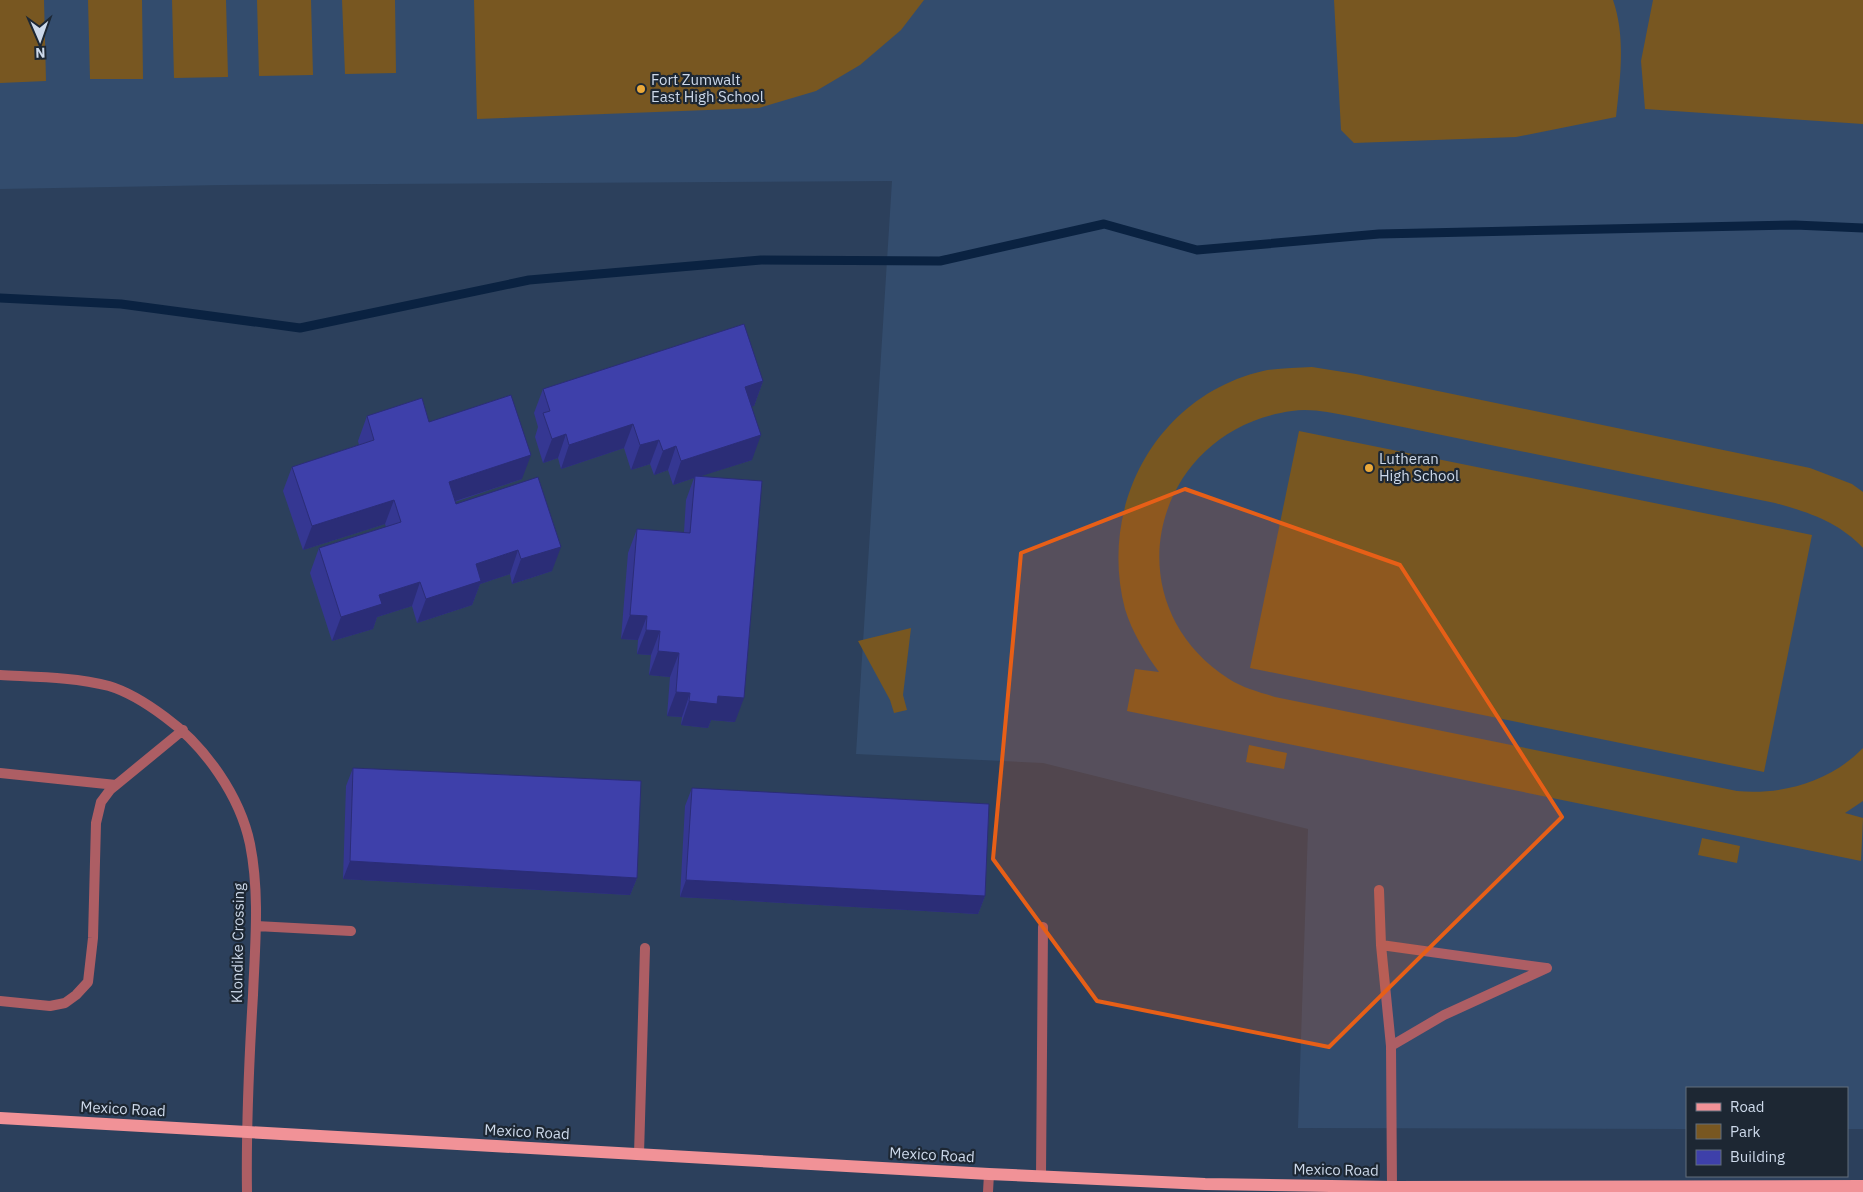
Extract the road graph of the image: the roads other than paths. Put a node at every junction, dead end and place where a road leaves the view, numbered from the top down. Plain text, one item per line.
1 (0, 675) edge
2 (184, 730) junction
3 (0, 773) edge
4 (116, 786) junction
5 (1380, 890) dead end
6 (256, 926) junction
7 (1043, 927) dead end
8 (351, 931) dead end
9 (1381, 945) junction
10 (645, 948) dead end
11 (0, 1001) edge
12 (1391, 1046) junction
13 (0, 1118) edge
14 (246, 1133) junction
15 (639, 1154) junction
16 (989, 1174) junction
17 (1041, 1176) junction
18 (1863, 1186) edge
19 (1392, 1187) junction
20 (1337, 1189) edge
21 (247, 1192) edge
22 (988, 1192) edge

1 - 2 street, Klondike Crossing
2 - 4 street
2 - 6 street, Klondike Crossing
3 - 4 street
4 - 11 street
5 - 9 street
6 - 8 street
6 - 14 street, Klondike Crossing
7 - 17 street
9 - 12 street
9 - 12 street
10 - 15 street
12 - 19 street
13 - 14 main road, Mexico Road
14 - 15 main road, Mexico Road
14 - 21 street, Klondike Crossing
15 - 16 main road, Mexico Road
16 - 17 main road, Mexico Road
16 - 22 street
17 - 20 main road, Mexico Road
18 - 19 main road, Mexico Road
19 - 20 main road, Mexico Road

